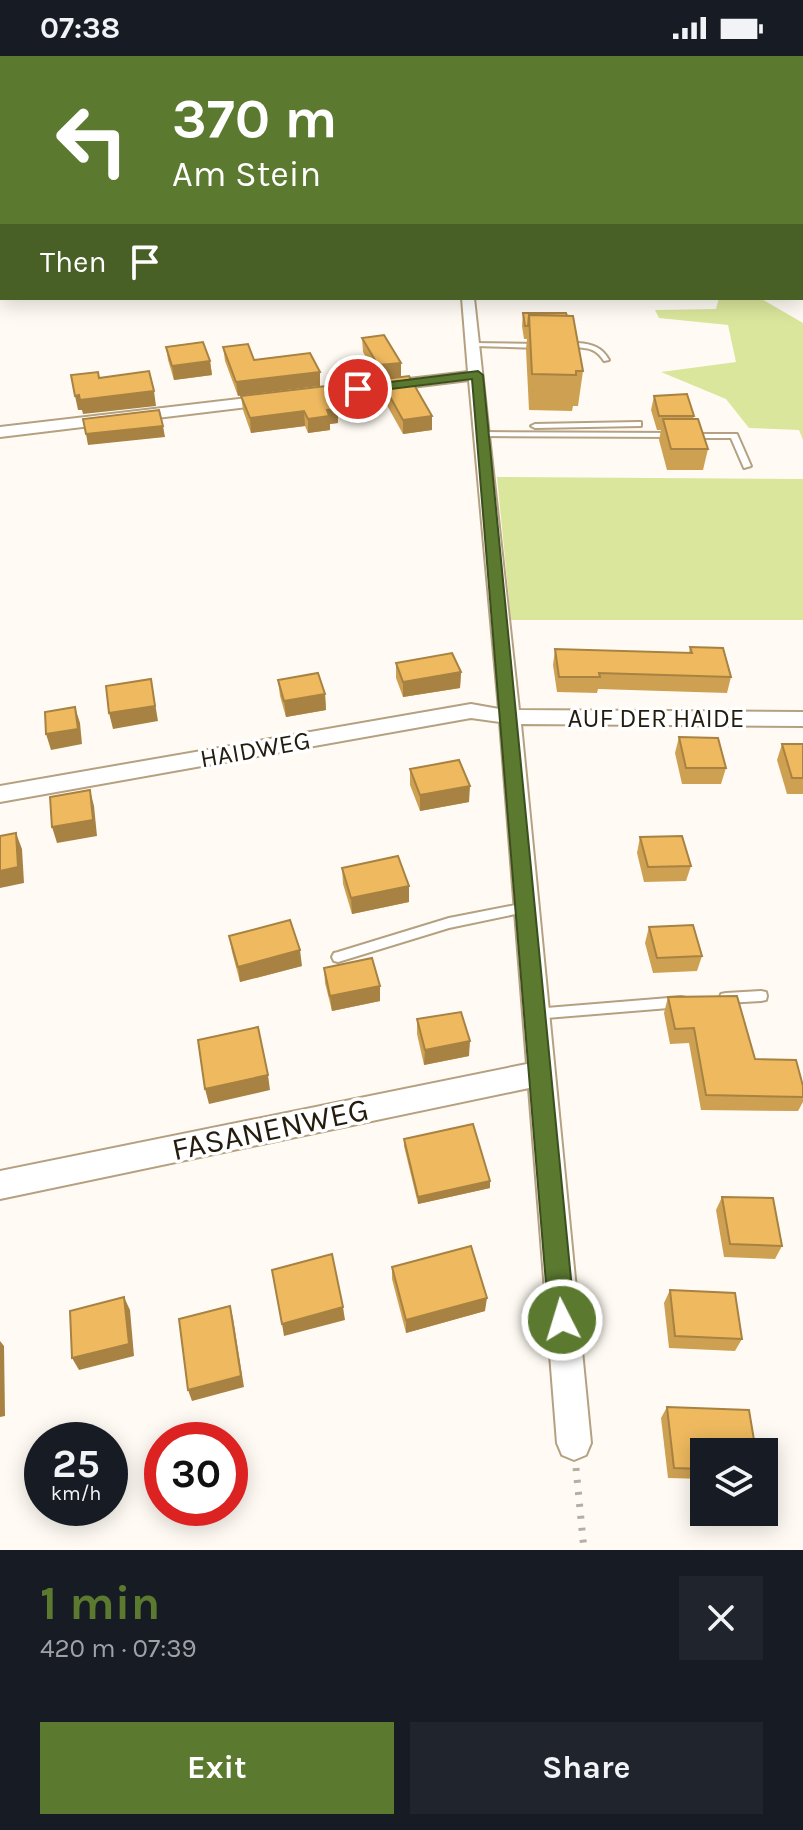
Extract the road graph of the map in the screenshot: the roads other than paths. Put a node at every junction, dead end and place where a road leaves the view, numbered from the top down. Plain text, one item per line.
1 (468, 300) edge
2 (474, 344) junction
3 (606, 360) dead end
4 (478, 375) junction
5 (638, 424) dead end
6 (483, 430) junction
7 (0, 432) edge
8 (747, 466) dead end
9 (510, 717) junction
10 (803, 719) edge
11 (0, 794) edge
12 (526, 908) junction
13 (338, 957) dead end
14 (761, 996) dead end
15 (716, 999) edge
16 (702, 1000) edge
17 (534, 1014) junction
18 (539, 1074) junction
19 (0, 1185) edge
20 (574, 1443) road end

1 - 2 street
2 - 3 lane
2 - 4 street
4 - 6 street
4 - 7 street
5 - 6 lane
6 - 8 lane
6 - 9 street
9 - 10 street, AUF DER HAIDE
9 - 11 street, HAIDWEG
9 - 12 street
12 - 13 lane
12 - 17 street
14 - 15 lane
16 - 17 lane
17 - 18 street
18 - 19 street, FASANENWEG
18 - 20 street

